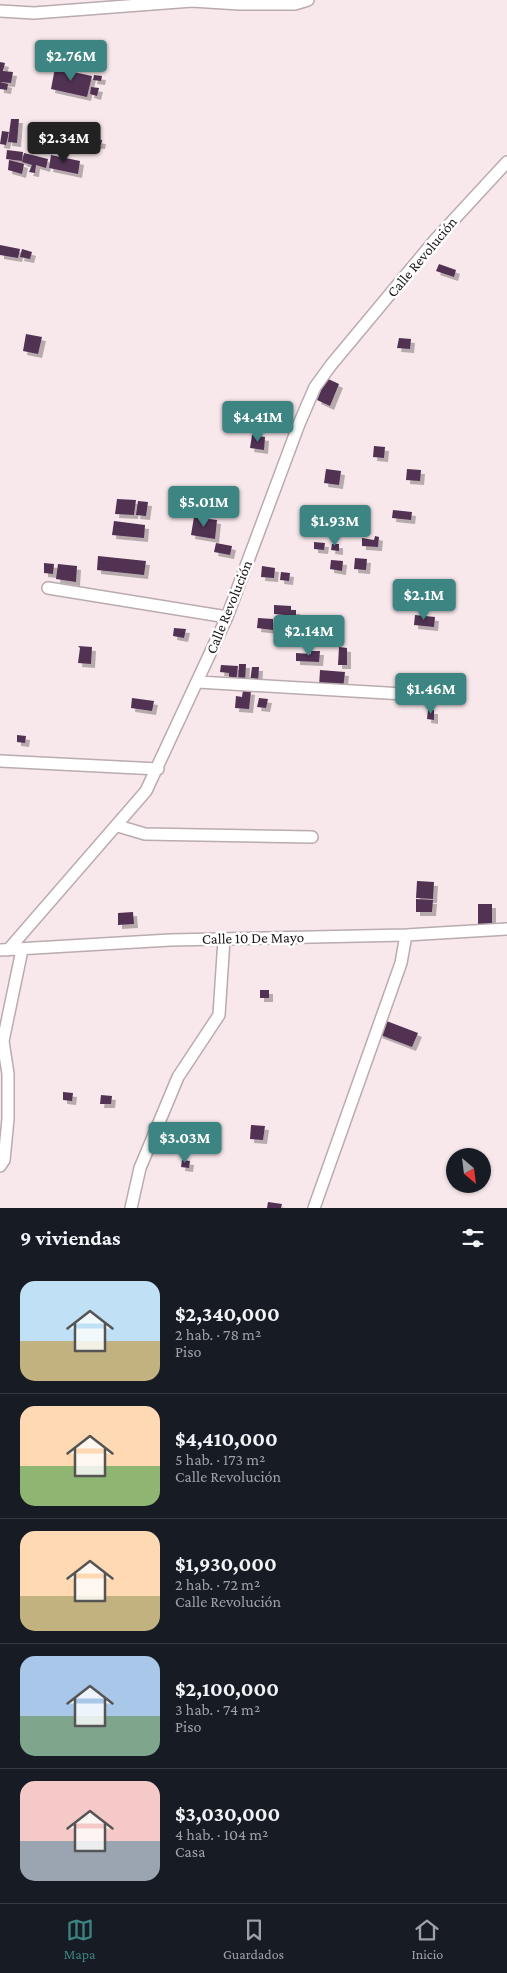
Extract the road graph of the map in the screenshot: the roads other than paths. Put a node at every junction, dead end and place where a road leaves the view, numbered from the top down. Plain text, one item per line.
1 (308, 0) edge
2 (0, 11) edge
3 (507, 162) edge
4 (48, 588) dead end
5 (227, 617) junction
6 (198, 682) junction
7 (422, 695) dead end
8 (0, 761) edge
9 (158, 769) junction
10 (118, 826) junction
11 (312, 837) dead end
12 (507, 929) edge
13 (406, 935) junction
14 (224, 939) junction
15 (4, 950) edge
16 (22, 950) junction
17 (0, 1166) edge
18 (132, 1208) edge
19 (314, 1208) edge

1 - 2 street
3 - 5 street, Calle Revolución
4 - 5 street
5 - 6 street, Calle Revolución
6 - 7 street
6 - 9 street, Calle Revolución
8 - 9 street
9 - 10 street, Calle Revolución
10 - 11 street
10 - 15 street, Calle Revolución
12 - 13 street, Calle 10 De Mayo
13 - 14 street, Calle 10 De Mayo
13 - 19 street
14 - 16 street, Calle 10 De Mayo
14 - 18 street
15 - 16 street, Calle 10 De Mayo
16 - 17 street

